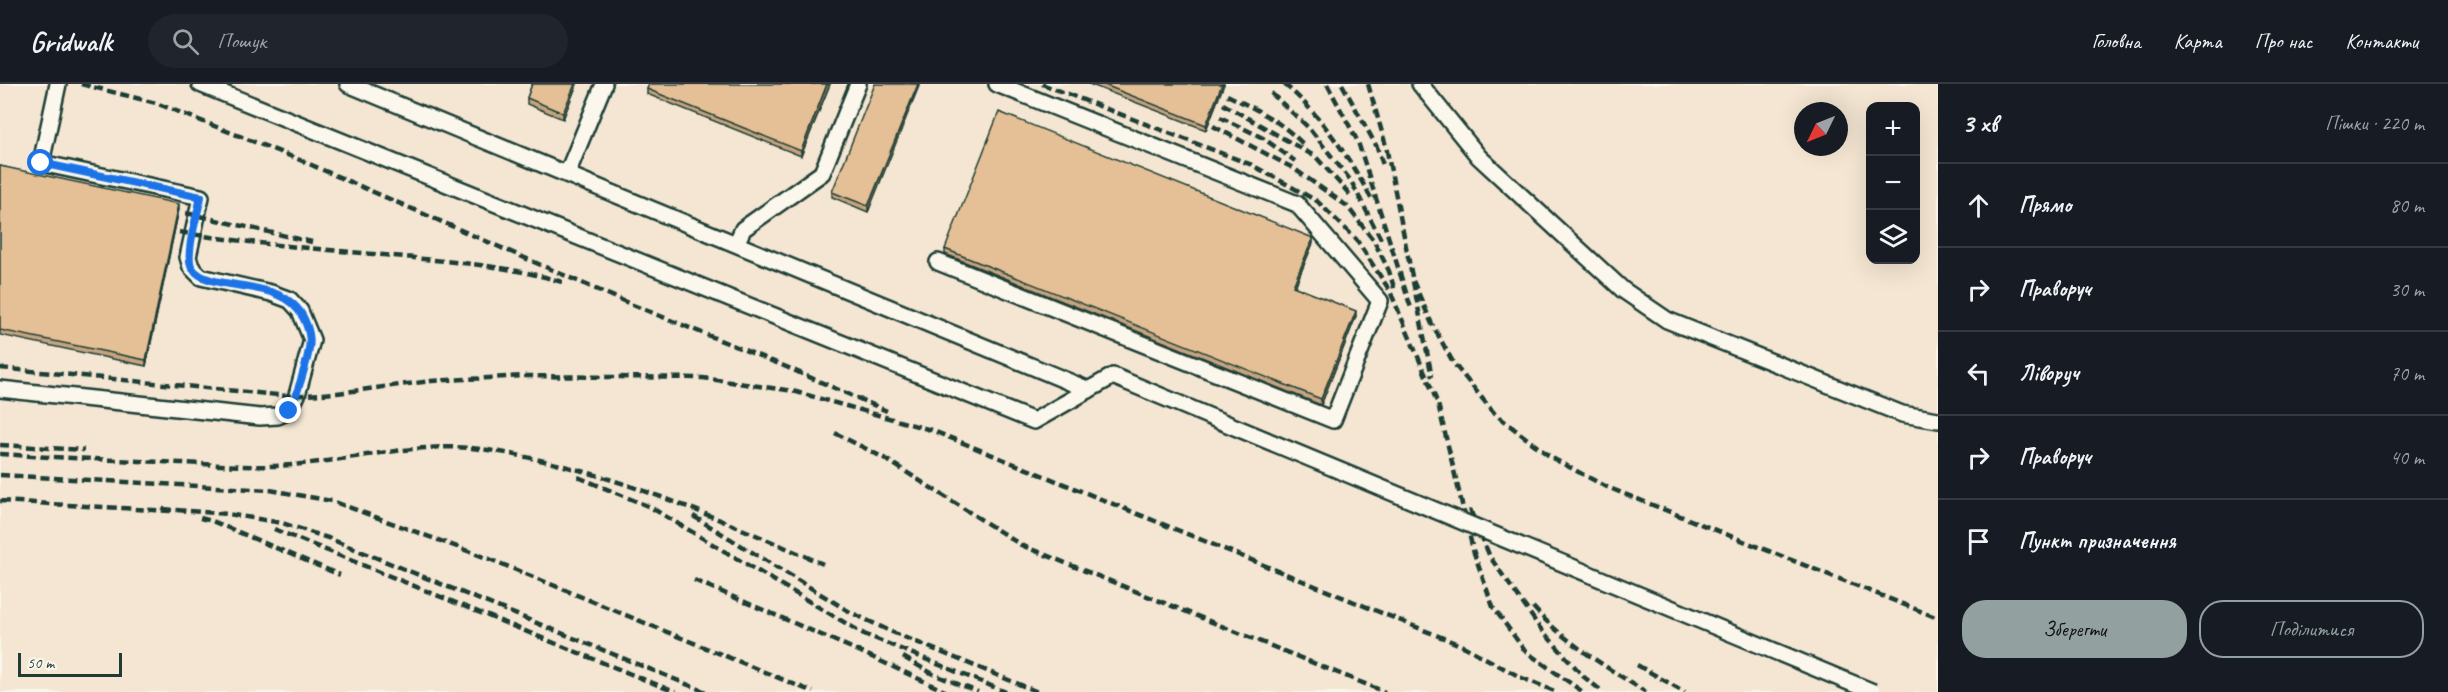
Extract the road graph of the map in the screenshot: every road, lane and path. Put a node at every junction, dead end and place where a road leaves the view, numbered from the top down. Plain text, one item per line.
1 (58, 84) edge
2 (200, 84) edge
3 (348, 84) edge
4 (604, 84) edge
5 (858, 84) edge
6 (997, 84) edge
7 (1420, 84) edge
8 (567, 174) junction
9 (736, 244) junction
10 (938, 262) dead end
11 (0, 389) edge
12 (1089, 390) junction
13 (1938, 420) edge
14 (1873, 692) edge

1 - 11 lane
2 - 12 lane
3 - 8 lane
4 - 8 lane
5 - 9 lane
6 - 10 lane
7 - 13 lane
8 - 9 lane
9 - 12 lane
12 - 14 lane, bridge

